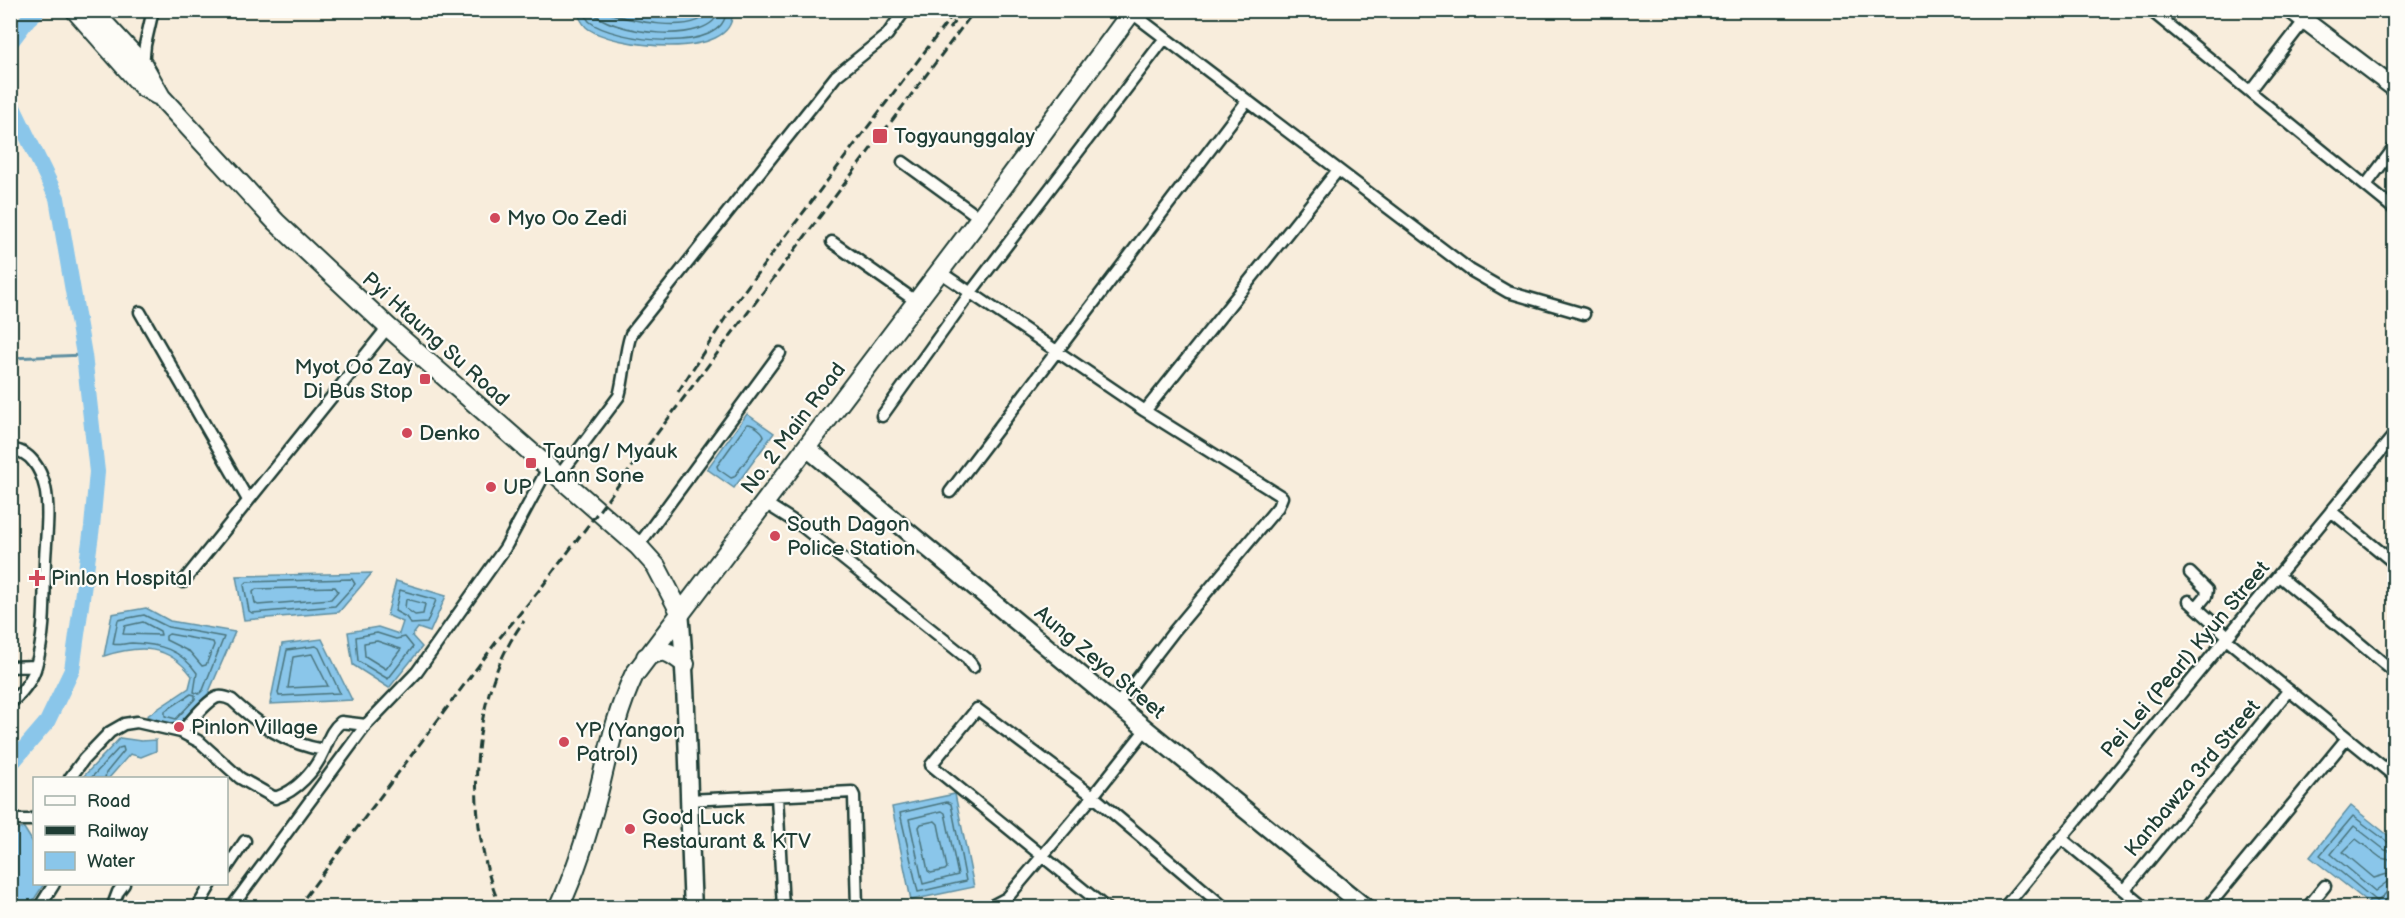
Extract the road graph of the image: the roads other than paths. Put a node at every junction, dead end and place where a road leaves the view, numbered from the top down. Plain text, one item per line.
1 (153, 10) edge
2 (906, 10) edge
3 (2150, 10) edge
4 (82, 12) edge
5 (1132, 12) edge
6 (2298, 16) edge
7 (1165, 38) junction
8 (143, 65) junction
9 (2394, 88) edge
10 (2250, 91) junction
11 (161, 97) junction
12 (1247, 101) junction
13 (2394, 148) edge
14 (903, 162) dead end
15 (1338, 170) junction
16 (2366, 185) junction
17 (2394, 209) edge
18 (980, 218) junction
19 (832, 242) dead end
20 (940, 272) junction
21 (971, 292) junction
22 (917, 302) junction
23 (140, 312) dead end
24 (1584, 314) dead end
25 (387, 327) junction
26 (1056, 351) junction
27 (780, 353) dead end
28 (1145, 411) junction
29 (882, 416) dead end
30 (2394, 435) edge
31 (807, 448) junction
32 (10, 450) edge
33 (554, 472) junction
34 (950, 492) dead end
35 (248, 500) junction
36 (765, 503) junction
37 (2331, 511) junction
38 (638, 546) junction
39 (2394, 561) edge
40 (2190, 573) dead end
41 (2279, 576) junction
42 (183, 582) dead end
43 (680, 612) junction
44 (2227, 638) junction
45 (646, 657) junction
46 (685, 664) junction
47 (36, 666) junction
48 (10, 667) edge
49 (973, 667) dead end
50 (2394, 672) edge
51 (2289, 690) junction
52 (10, 700) edge
53 (1117, 705) junction
54 (366, 725) junction
55 (1146, 729) junction
56 (181, 732) junction
57 (2347, 738) junction
58 (324, 750) junction
59 (2394, 776) edge
60 (71, 777) edge
61 (777, 796) junction
62 (1093, 796) junction
63 (688, 800) junction
64 (10, 820) edge
65 (33, 820) edge
66 (2061, 838) junction
67 (245, 841) dead end
68 (1043, 857) junction
69 (228, 866) edge
70 (53, 885) edge
71 (123, 885) edge
72 (211, 885) edge
73 (2325, 886) dead end
74 (2124, 890) junction
75 (2007, 904) edge
76 (1101, 906) edge
77 (39, 908) edge
78 (112, 908) edge
79 (196, 908) edge
80 (231, 908) edge
81 (560, 908) edge
82 (693, 908) edge
83 (783, 908) edge
84 (857, 908) edge
85 (988, 908) edge
86 (1225, 908) edge
87 (1366, 908) edge
88 (2020, 908) edge
89 (2146, 908) edge
90 (2207, 908) edge
91 (2307, 908) edge

1 - 8 street
2 - 33 street
3 - 10 street
4 - 8 main road, Pyi Htaung Su Road
4 - 11 main road, Pyi Htaung Su Road
5 - 7 street
5 - 18 main road, No. 2 Main Road
6 - 9 street
6 - 10 street
7 - 12 street
7 - 21 street
8 - 11 main road, Pyi Htaung Su Road
10 - 16 street
11 - 25 main road, Pyi Htaung Su Road
12 - 15 street
12 - 26 street
13 - 16 street
14 - 18 street
15 - 24 street
15 - 28 street
16 - 17 street
18 - 20 main road, No. 2 Main Road
19 - 22 street
20 - 21 street
20 - 22 main road, No. 2 Main Road
21 - 26 street
21 - 29 street
22 - 31 main road, No. 2 Main Road
23 - 35 street
25 - 33 main road, Pyi Htaung Su Road
25 - 35 street
26 - 28 street
26 - 34 street
27 - 38 street
28 - 53 street
30 - 37 street, Pei Lei (Pearl) Kyun Street
31 - 36 main road, No. 2 Main Road
31 - 53 street, Aung Zeya Street
32 - 47 street
33 - 38 main road, Pyi Htaung Su Road
33 - 54 street
35 - 42 street
36 - 43 main road, No. 2 Main Road
36 - 49 street
37 - 39 street
37 - 41 street, Pei Lei (Pearl) Kyun Street
38 - 43 main road, Pyi Htaung Su Road
40 - 44 street
41 - 44 street, Pei Lei (Pearl) Kyun Street
41 - 50 street
43 - 45 main road, No. 2 Main Road
43 - 46 street
44 - 51 street
44 - 66 street, Pei Lei (Pearl) Kyun Street
45 - 46 main road
45 - 81 main road, No. 2 Main Road
46 - 63 street
47 - 48 street
47 - 52 street
51 - 57 street
51 - 74 street, Kanbawza 3rd Street
53 - 55 street, Aung Zeya Street
54 - 58 street
54 - 80 street
55 - 62 street
55 - 87 street, Aung Zeya Street
56 - 58 street
56 - 58 street
56 - 60 street
57 - 59 street
57 - 90 street
61 - 63 street
61 - 83 street
61 - 84 street
62 - 68 street
62 - 68 street
62 - 86 street
63 - 82 street
64 - 65 street
66 - 74 street
66 - 75 street, Pei Lei (Pearl) Kyun Street
67 - 69 street
68 - 76 street
68 - 85 street
70 - 77 street
71 - 78 street
72 - 79 street
73 - 91 street
74 - 89 street
75 - 88 street

